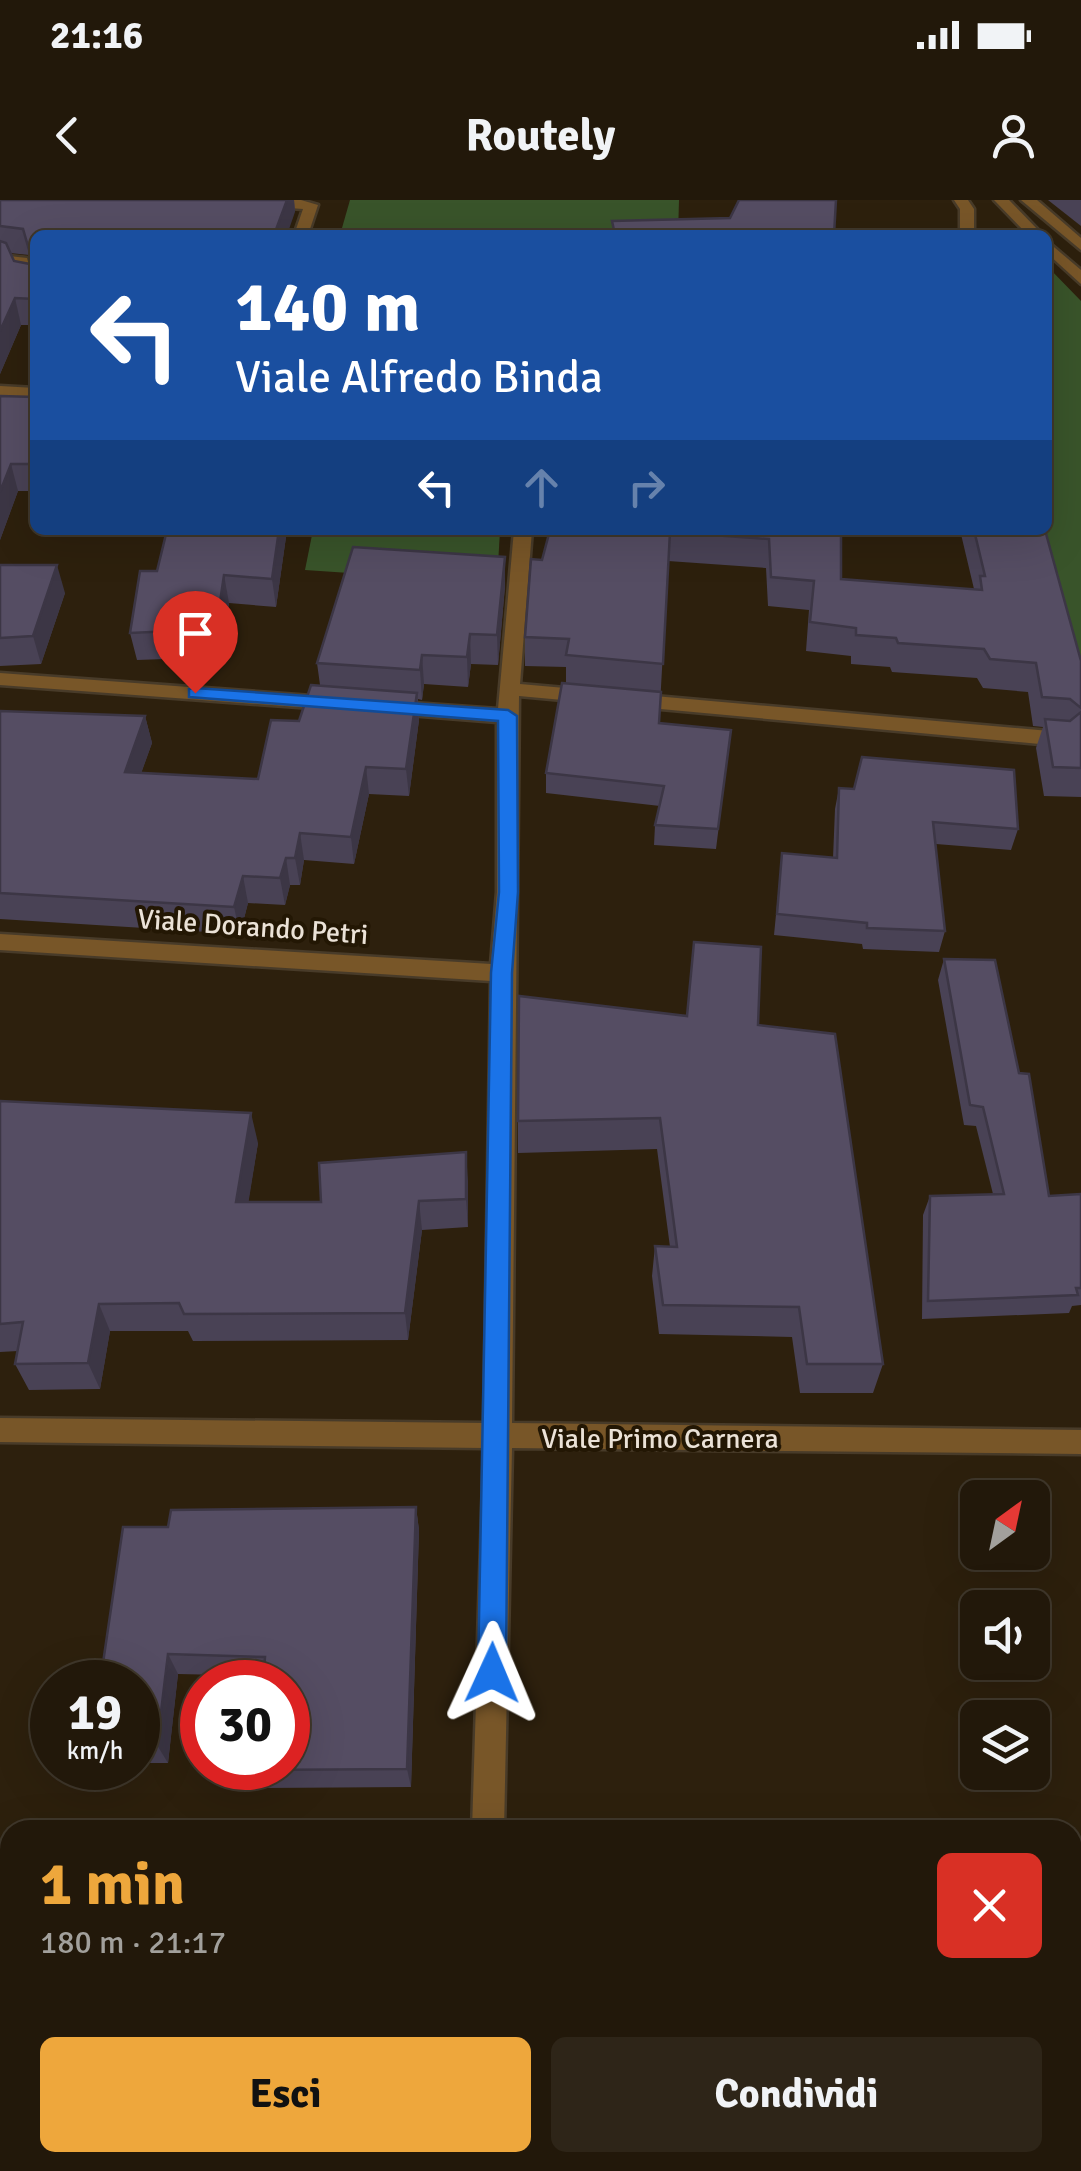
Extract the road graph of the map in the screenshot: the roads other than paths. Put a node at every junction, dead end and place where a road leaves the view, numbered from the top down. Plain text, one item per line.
1 (238, 200) edge
2 (962, 200) edge
3 (1001, 200) edge
4 (1028, 200) edge
5 (304, 230) edge
6 (967, 230) edge
7 (1031, 230) edge
8 (1081, 246) edge
9 (1052, 250) edge
10 (0, 260) edge
11 (1081, 279) edge
12 (30, 282) edge
13 (0, 392) edge
14 (30, 393) edge
15 (523, 535) edge
16 (0, 679) edge
17 (510, 688) junction
18 (508, 716) junction
19 (1061, 739) edge
20 (0, 942) edge
21 (502, 973) junction
22 (0, 1430) edge
23 (498, 1438) junction
24 (1081, 1442) edge
25 (488, 1820) edge

1 - 5 street
2 - 6 street
3 - 7 street
4 - 8 street
9 - 11 street
10 - 12 street
13 - 14 street
15 - 17 street
16 - 18 street
17 - 18 street
17 - 19 street
18 - 21 street
20 - 21 street, Viale Dorando Petri
21 - 23 street
22 - 23 street, Viale Primo Carnera
23 - 24 street, Viale Primo Carnera
23 - 25 street

